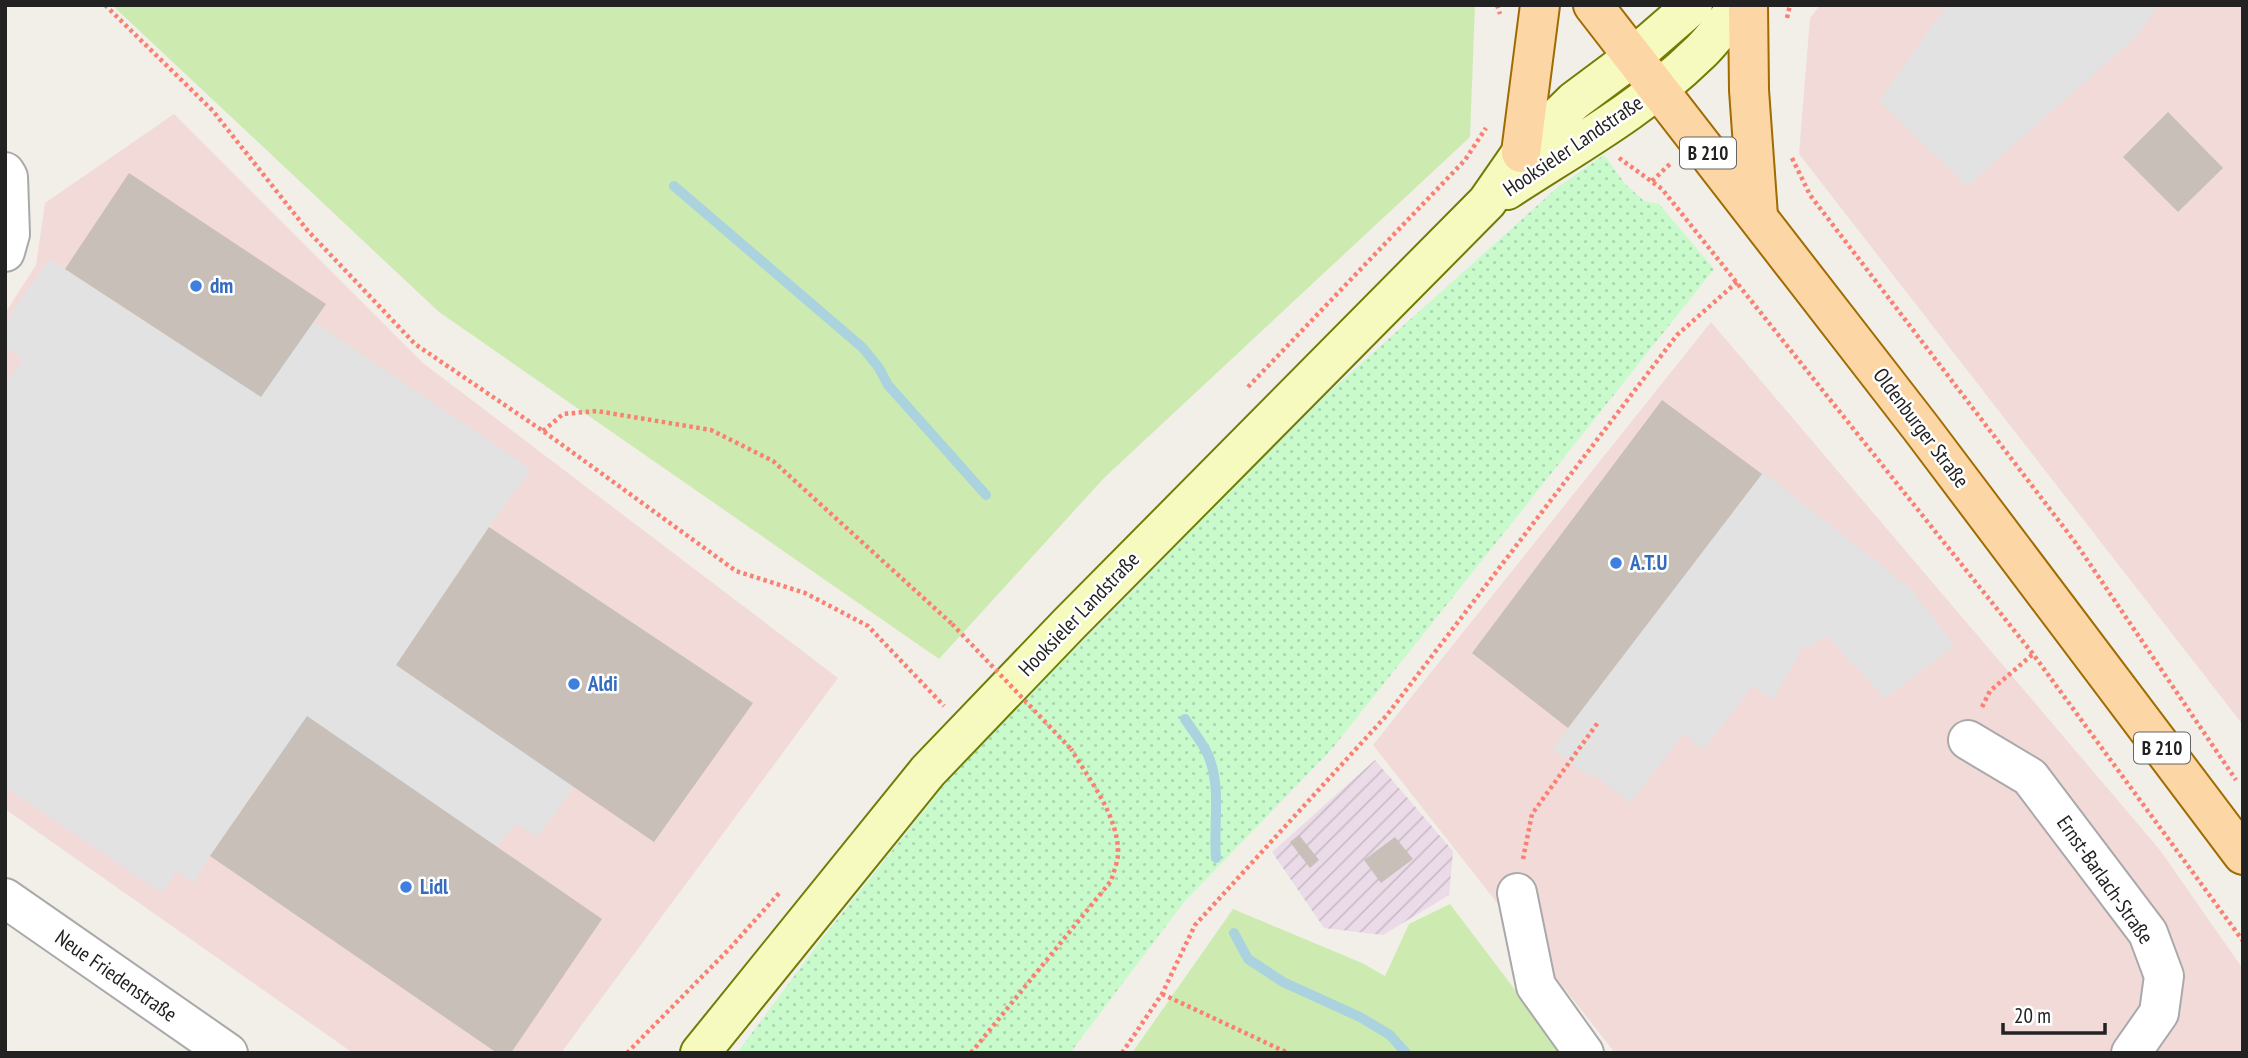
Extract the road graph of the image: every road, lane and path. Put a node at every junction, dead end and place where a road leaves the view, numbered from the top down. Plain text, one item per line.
1 (105, 5) edge
2 (1540, 5) edge
3 (1593, 5) edge
4 (1693, 5) edge
5 (1739, 5) edge
6 (1748, 5) edge
7 (1633, 57) junction
8 (1658, 89) junction
9 (1786, 146) dead end
10 (1521, 153) junction
11 (5, 172) edge
12 (1488, 202) junction
13 (1758, 216) junction
14 (5, 252) edge
15 (542, 432) junction
16 (2033, 654) junction
17 (944, 706) dead end
18 (1599, 721) dead end
19 (1968, 740) joint
20 (2243, 790) edge
21 (2243, 855) edge
22 (1517, 893) joint
23 (5, 898) edge
24 (2243, 941) edge
25 (1162, 994) junction
26 (228, 1053) edge
27 (700, 1053) edge
28 (971, 1053) edge
29 (1122, 1053) edge
30 (1287, 1053) edge
31 (1584, 1053) edge
32 (2131, 1053) edge

1 - 15 path
2 - 10 main road
3 - 7 main road, Oldenburger Straße / B 210
4 - 7 main road, Hooksieler Landstraße
5 - 8 main road, Hooksieler Landstraße
6 - 13 main road
7 - 8 main road, Oldenburger Straße / B 210
7 - 10 main road, Hooksieler Landstraße
8 - 12 main road, Hooksieler Landstraße
8 - 13 main road, Oldenburger Straße / B 210
9 - 20 path
10 - 12 main road, Hooksieler Landstraße
11 - 14 street
12 - 27 main road, Hooksieler Landstraße
13 - 21 main road, Oldenburger Straße / B 210
15 - 17 path
15 - 28 path, bridge
16 - 19 path
16 - 24 path
16 - 25 path
18 - 22 path
19 - 32 street, Ernst-Barlach-Straße
22 - 31 street
23 - 26 street, Neue Friedenstraße
25 - 29 path
25 - 30 path

